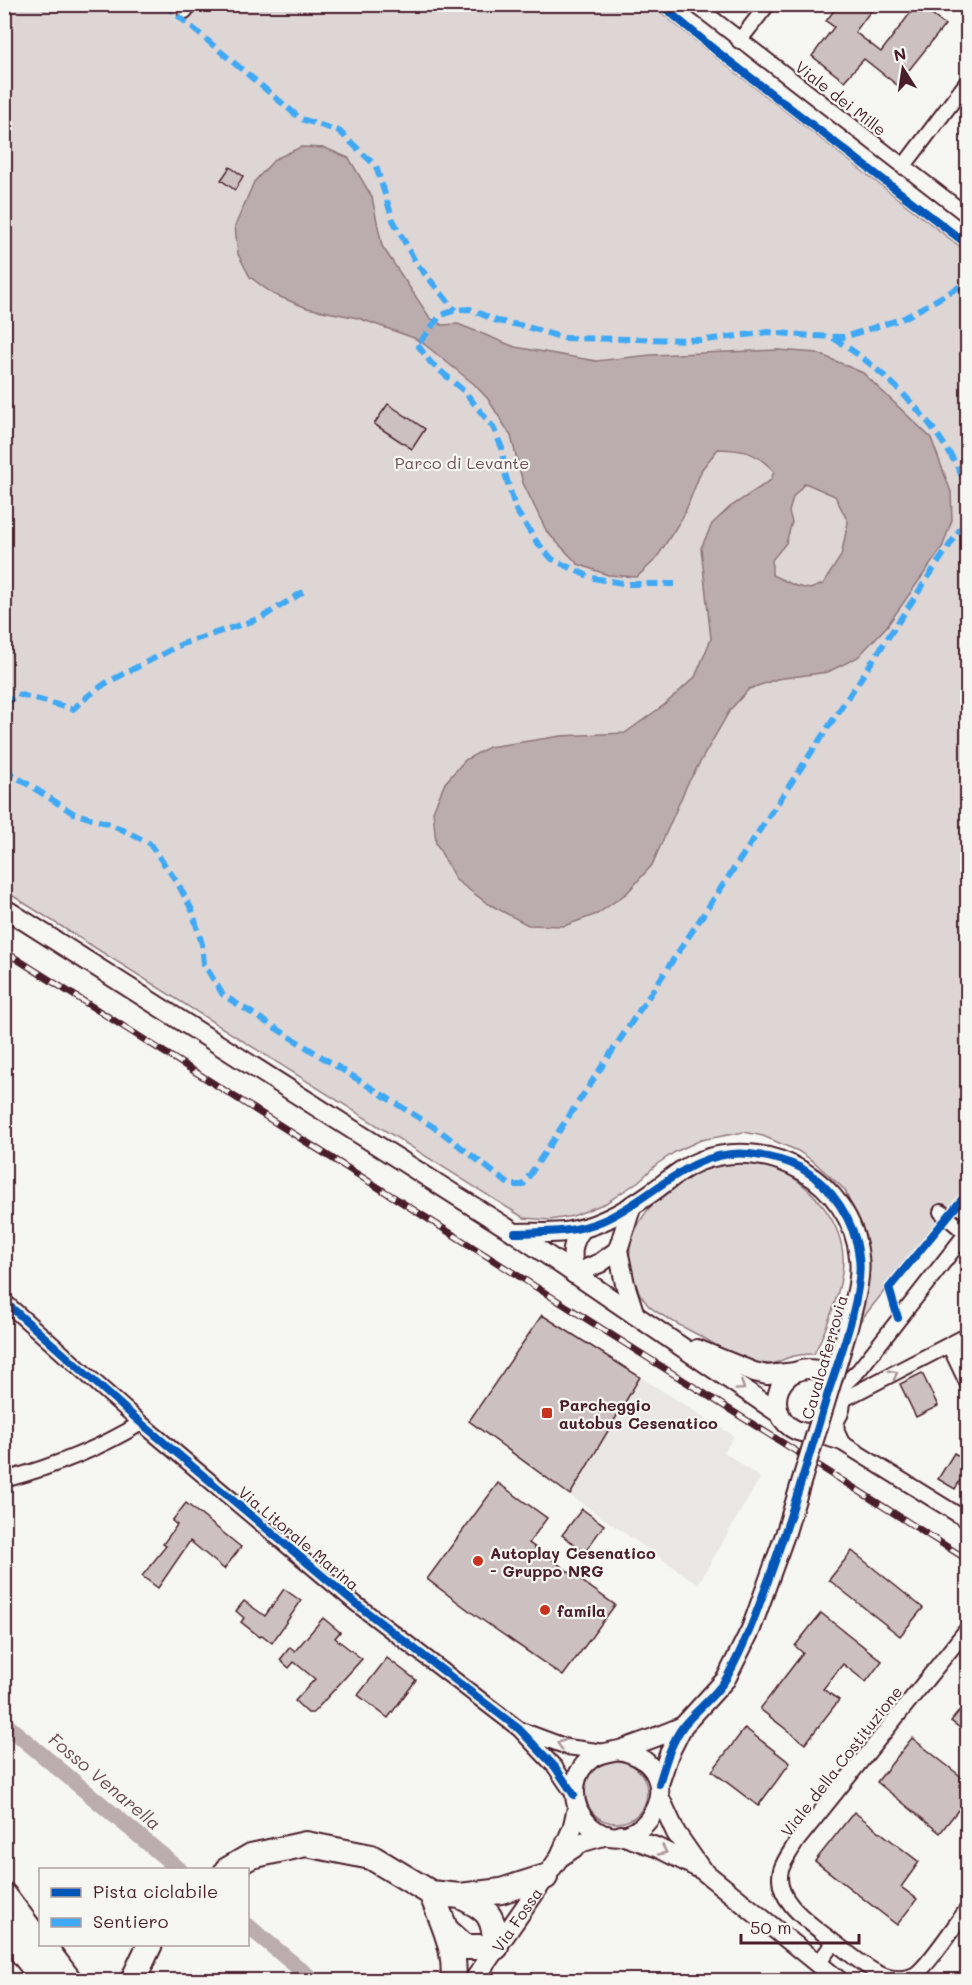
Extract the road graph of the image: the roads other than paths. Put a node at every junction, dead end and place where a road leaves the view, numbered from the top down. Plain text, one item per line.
1 (694, 4) edge
2 (768, 4) edge
3 (739, 40) junction
4 (968, 81) edge
5 (903, 167) junction
6 (968, 216) edge
7 (4, 908) edge
8 (632, 1205) junction
9 (941, 1212) dead end
10 (583, 1228) junction
11 (967, 1232) edge
12 (515, 1233) junction
13 (618, 1250) junction
14 (574, 1274) junction
15 (4, 1301) edge
16 (635, 1315) junction
17 (968, 1335) edge
18 (675, 1342) junction
19 (949, 1345) junction
20 (796, 1372) junction
21 (968, 1384) edge
22 (840, 1395) junction
23 (780, 1414) junction
24 (836, 1419) junction
25 (141, 1423) junction
26 (811, 1433) junction
27 (842, 1443) junction
28 (4, 1480) edge
29 (968, 1521) edge
30 (968, 1628) edge
31 (683, 1726) junction
32 (519, 1729) junction
33 (612, 1751) junction
34 (659, 1791) junction
35 (575, 1801) junction
36 (614, 1835) junction
37 (559, 1858) junction
38 (229, 1868) edge
39 (702, 1870) junction
40 (545, 1877) junction
41 (4, 1889) edge
42 (431, 1893) junction
43 (4, 1895) edge
44 (460, 1896) junction
45 (968, 1908) edge
46 (39, 1914) edge
47 (4, 1930) edge
48 (446, 1930) junction
49 (39, 1941) edge
50 (834, 1942) junction
51 (43, 1946) edge
52 (149, 1946) edge
53 (496, 1947) junction
54 (817, 1965) junction
55 (44, 1980) edge
56 (69, 1980) edge
57 (133, 1980) edge
58 (453, 1980) edge
59 (474, 1980) edge
60 (838, 1980) edge

1 - 3 street, Viale dei Mille
2 - 3 street
3 - 5 street, Viale dei Mille
4 - 5 street
5 - 6 street, Viale dei Mille
7 - 12 street
8 - 10 street, Cavalcaferrovia
8 - 13 street
8 - 31 street, Cavalcaferrovia, bridge
9 - 11 street
10 - 12 street, Cavalcaferrovia
10 - 14 street
11 - 22 street
12 - 14 street
13 - 14 street
13 - 16 street
14 - 16 street
15 - 25 street, Via Litorale Marina
16 - 18 street
17 - 19 street
18 - 20 street
18 -> 23 street
19 - 21 street
22 -> 19 street
20 - 22 street
20 - 23 street
22 - 24 street
23 - 26 street
24 - 26 street
24 - 27 street
25 - 28 street
25 - 32 street, Via Litorale Marina
26 - 27 street
27 - 29 street
30 - 50 street, Viale della Costituzione
31 - 33 street
31 - 34 street
33 -> 32 street, Via Litorale Marina
32 - 35 street, Via Litorale Marina
33 - 34 street, Via Litorale Marina
33 - 35 street
34 - 36 street
34 - 39 street, Via Litorale Marina
35 - 36 street, Via Litorale Marina
35 - 37 street, Via Fossa
36 - 37 street, Via Fossa
36 -> 39 street, Via Litorale Marina
37 - 40 street, Via Fossa
38 - 42 highway
39 - 54 street, Via Litorale Marina
40 - 44 highway
40 - 53 street, Via Fossa
41 - 46 highway
42 - 44 highway
42 - 48 highway
43 - 49 highway
44 - 53 highway
45 - 50 street, Viale della Costituzione
47 - 55 highway
48 - 53 highway
48 - 58 highway
50 - 54 street
51 - 56 highway
52 - 57 highway
53 - 59 street, Via Fossa
54 - 60 street, Via Litorale Marina

